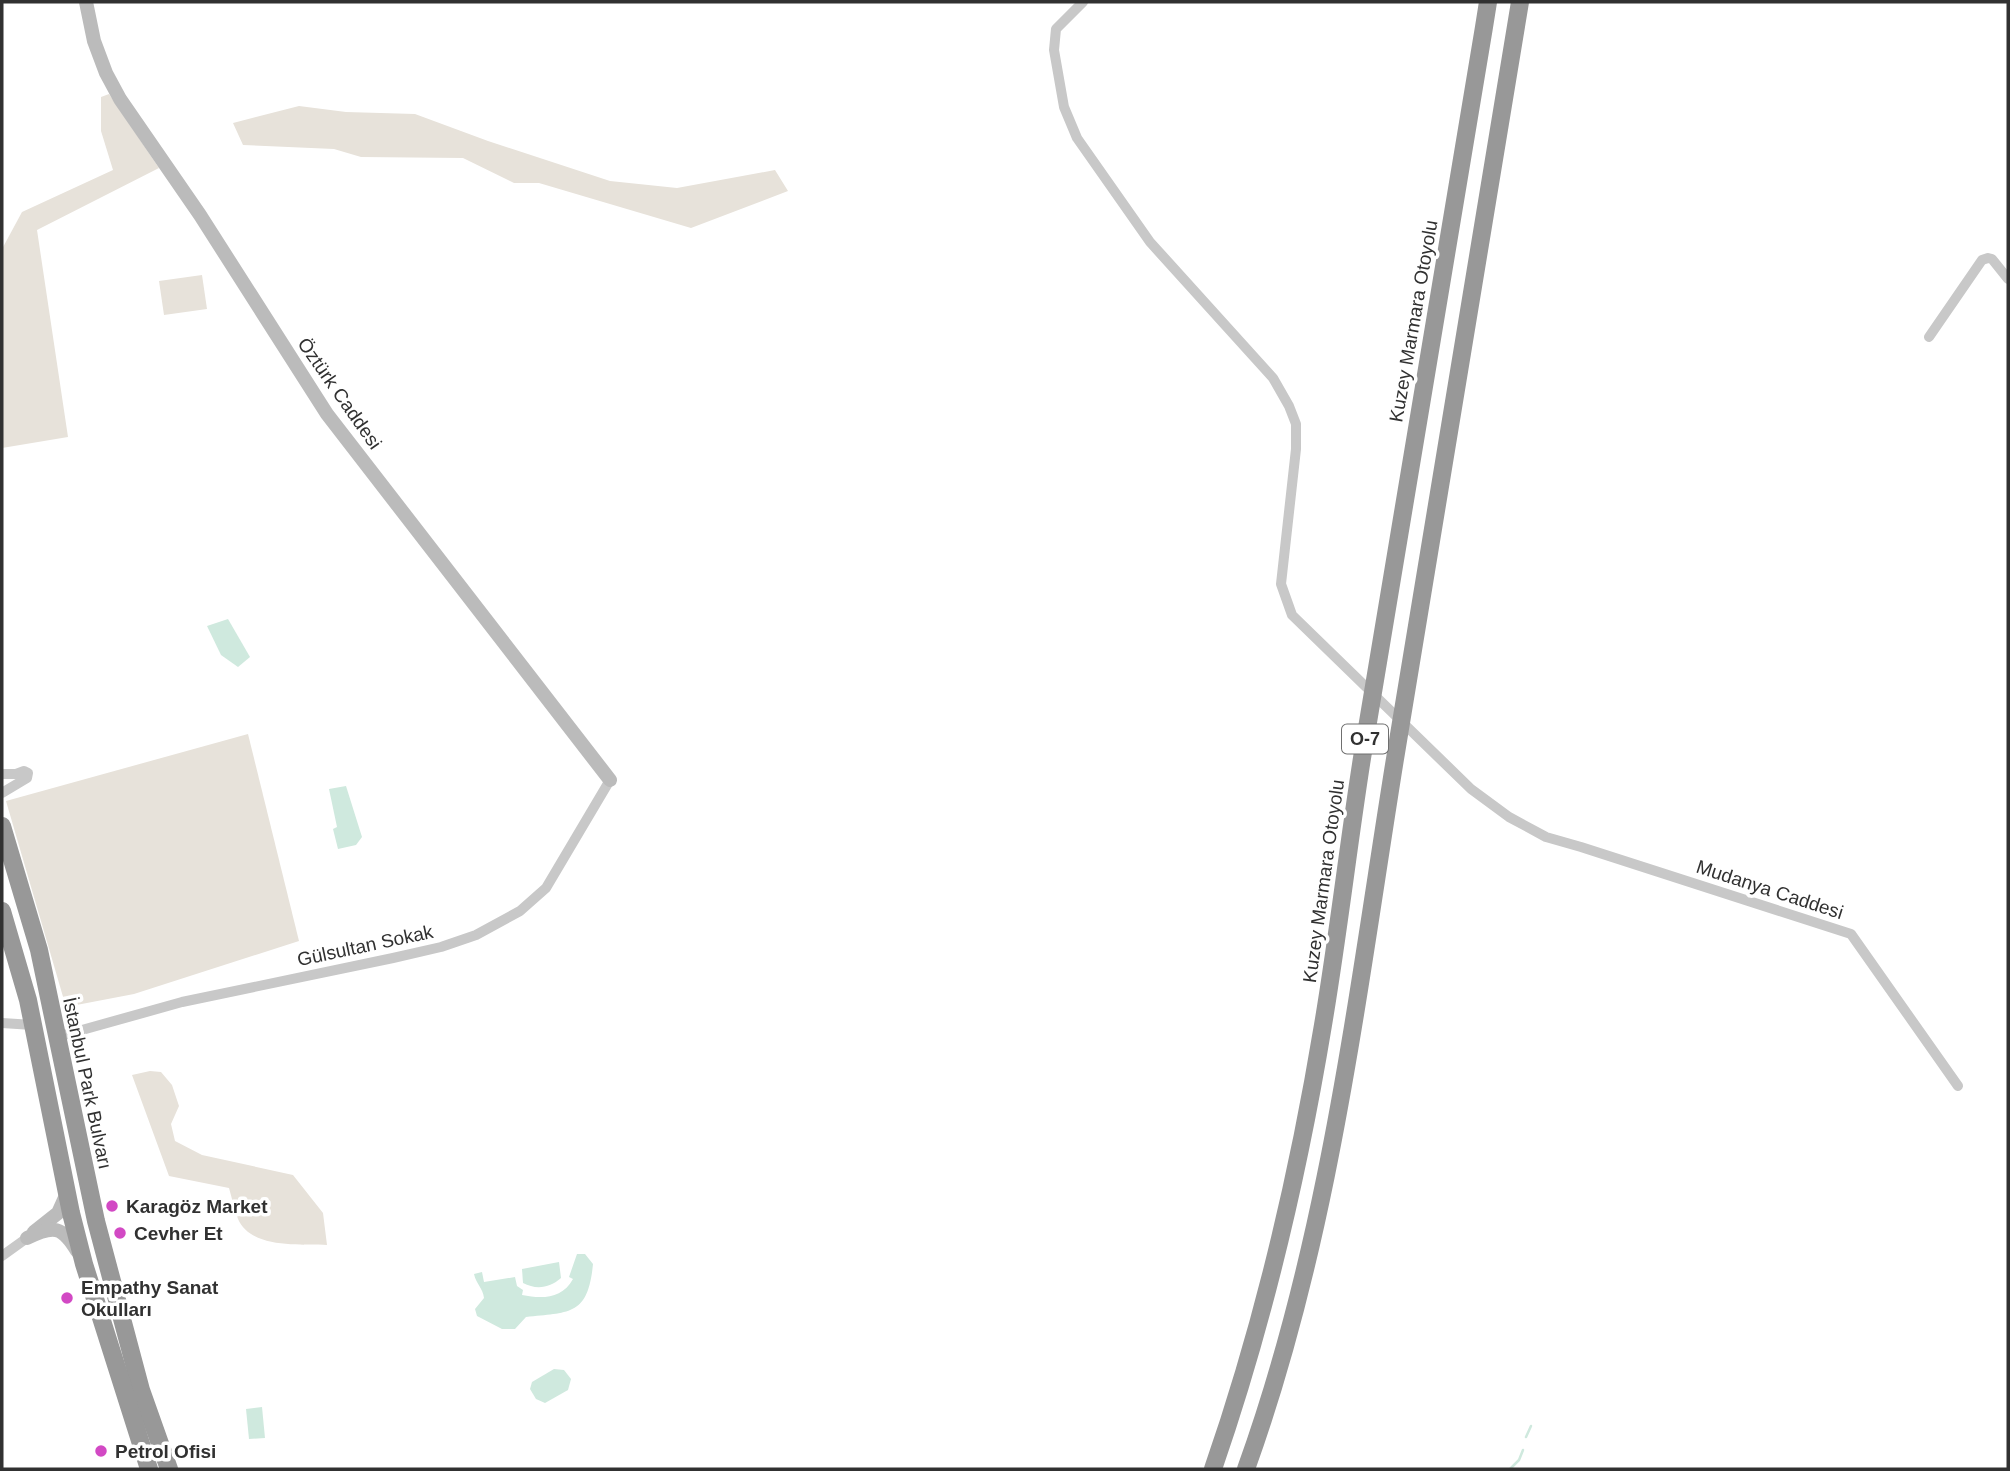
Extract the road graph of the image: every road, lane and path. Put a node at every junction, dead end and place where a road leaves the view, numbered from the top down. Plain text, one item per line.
1 (86, 2) edge
2 (1083, 2) edge
3 (1488, 2) edge
4 (1520, 2) edge
5 (2008, 279) edge
6 (1929, 337) dead end
7 (2, 774) edge
8 (610, 780) joint
9 (2, 793) edge
10 (2, 826) edge
11 (2, 911) edge
12 (2, 1023) edge
13 (33, 1025) junction
14 (57, 1037) junction
15 (1958, 1086) dead end
16 (89, 1191) junction
17 (69, 1214) junction
18 (96, 1221) junction
19 (55, 1229) junction
20 (27, 1238) junction
21 (2, 1256) edge
22 (84, 1264) junction
23 (118, 1307) junction
24 (100, 1317) junction
25 (149, 1469) edge
26 (169, 1469) edge
27 (1213, 1469) edge
28 (1246, 1469) edge

1 - 8 street, Öztürk Caddesi
2 - 15 street, Mudanya Caddesi
3 - 27 highway, Kuzey Marmara Otoyolu / O-7
4 - 28 highway, O-7
5 - 6 street
7 - 9 street
8 - 14 street, Gülsultan Sokak
10 - 14 highway, İstanbul Park Bulvarı
11 - 13 highway
12 - 13 street
13 - 17 highway
14 - 16 highway, İstanbul Park Bulvarı
16 - 17 street
16 - 18 highway, İstanbul Park Bulvarı
17 - 18 street
17 - 19 street
17 - 20 street
17 - 22 highway
18 - 23 highway, İstanbul Park Bulvarı
19 - 20 street
19 - 22 street
20 - 21 street
22 - 24 highway
23 - 24 street
23 - 26 highway, İstanbul Park Bulvarı
24 - 25 highway

